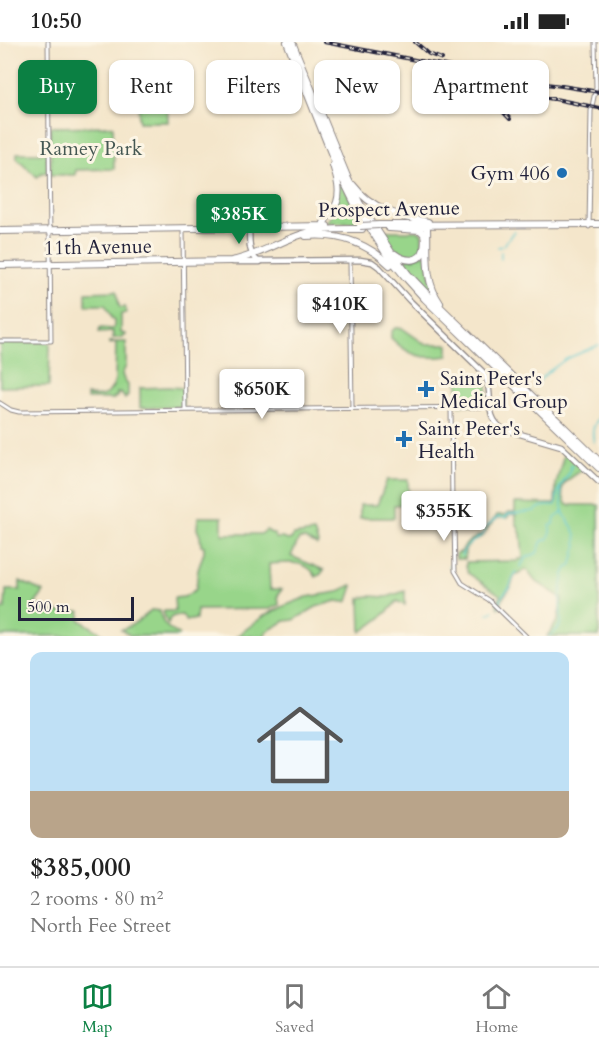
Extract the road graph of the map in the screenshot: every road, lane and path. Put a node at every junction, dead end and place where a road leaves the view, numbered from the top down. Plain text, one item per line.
1 (48, 42) edge
2 (287, 42) edge
3 (292, 42) edge
4 (595, 42) edge
5 (296, 60) edge
6 (297, 60) edge
7 (302, 73) edge
8 (302, 74) edge
9 (327, 142) junction
10 (342, 167) junction
11 (459, 224) junction
12 (424, 226) junction
13 (589, 226) junction
14 (599, 226) edge
15 (249, 227) junction
16 (380, 227) junction
17 (183, 228) junction
18 (323, 228) junction
19 (389, 228) junction
20 (50, 230) junction
21 (0, 231) edge
22 (381, 238) junction
23 (352, 241) junction
24 (280, 243) junction
25 (252, 255) junction
26 (268, 261) junction
27 (350, 261) junction
28 (183, 262) junction
29 (224, 262) junction
30 (50, 264) junction
31 (0, 265) edge
32 (406, 278) junction
33 (462, 328) junction
34 (0, 341) edge
35 (0, 403) edge
36 (451, 407) junction
37 (490, 407) junction
38 (352, 408) junction
39 (185, 410) junction
40 (599, 461) edge
41 (599, 468) edge
42 (599, 482) edge
43 (526, 636) edge

1 - 20 street
2 - 5 highway
3 - 6 highway
4 - 13 street
7 - 10 highway
8 - 9 highway
9 - 18 highway
9 - 32 highway
10 - 11 highway
10 - 22 highway
11 - 12 highway, Prospect Avenue
11 - 13 highway, Prospect Avenue
12 - 13 highway, Prospect Avenue
12 - 16 highway, Prospect Avenue
12 - 19 highway, Prospect Avenue
12 - 33 highway
13 - 14 highway, Prospect Avenue
15 - 17 highway, Prospect Avenue
15 - 18 highway, Prospect Avenue
15 - 25 main road
16 - 18 highway, Prospect Avenue, bridge
16 - 19 highway, Prospect Avenue
17 - 20 highway, Prospect Avenue
17 - 28 street
18 - 23 highway
18 - 24 highway, Prospect Avenue
19 - 22 highway
20 - 21 highway, Prospect Avenue
20 - 30 street
22 - 33 highway
23 - 24 highway
23 - 32 highway
24 - 25 highway, Prospect Avenue
25 - 26 main road, 11th Avenue
25 - 29 highway, Prospect Avenue
26 - 27 main road, 11th Avenue
26 - 29 main road, 11th Avenue
27 - 37 main road, 11th Avenue
27 - 38 street
28 - 29 highway, 11th Avenue
28 - 30 highway, 11th Avenue
28 - 39 street
30 - 31 highway, 11th Avenue
30 - 34 street
32 - 41 highway
33 - 40 highway
35 - 39 street
36 - 37 street
36 - 38 street
36 - 43 street
37 - 42 main road
38 - 39 street

